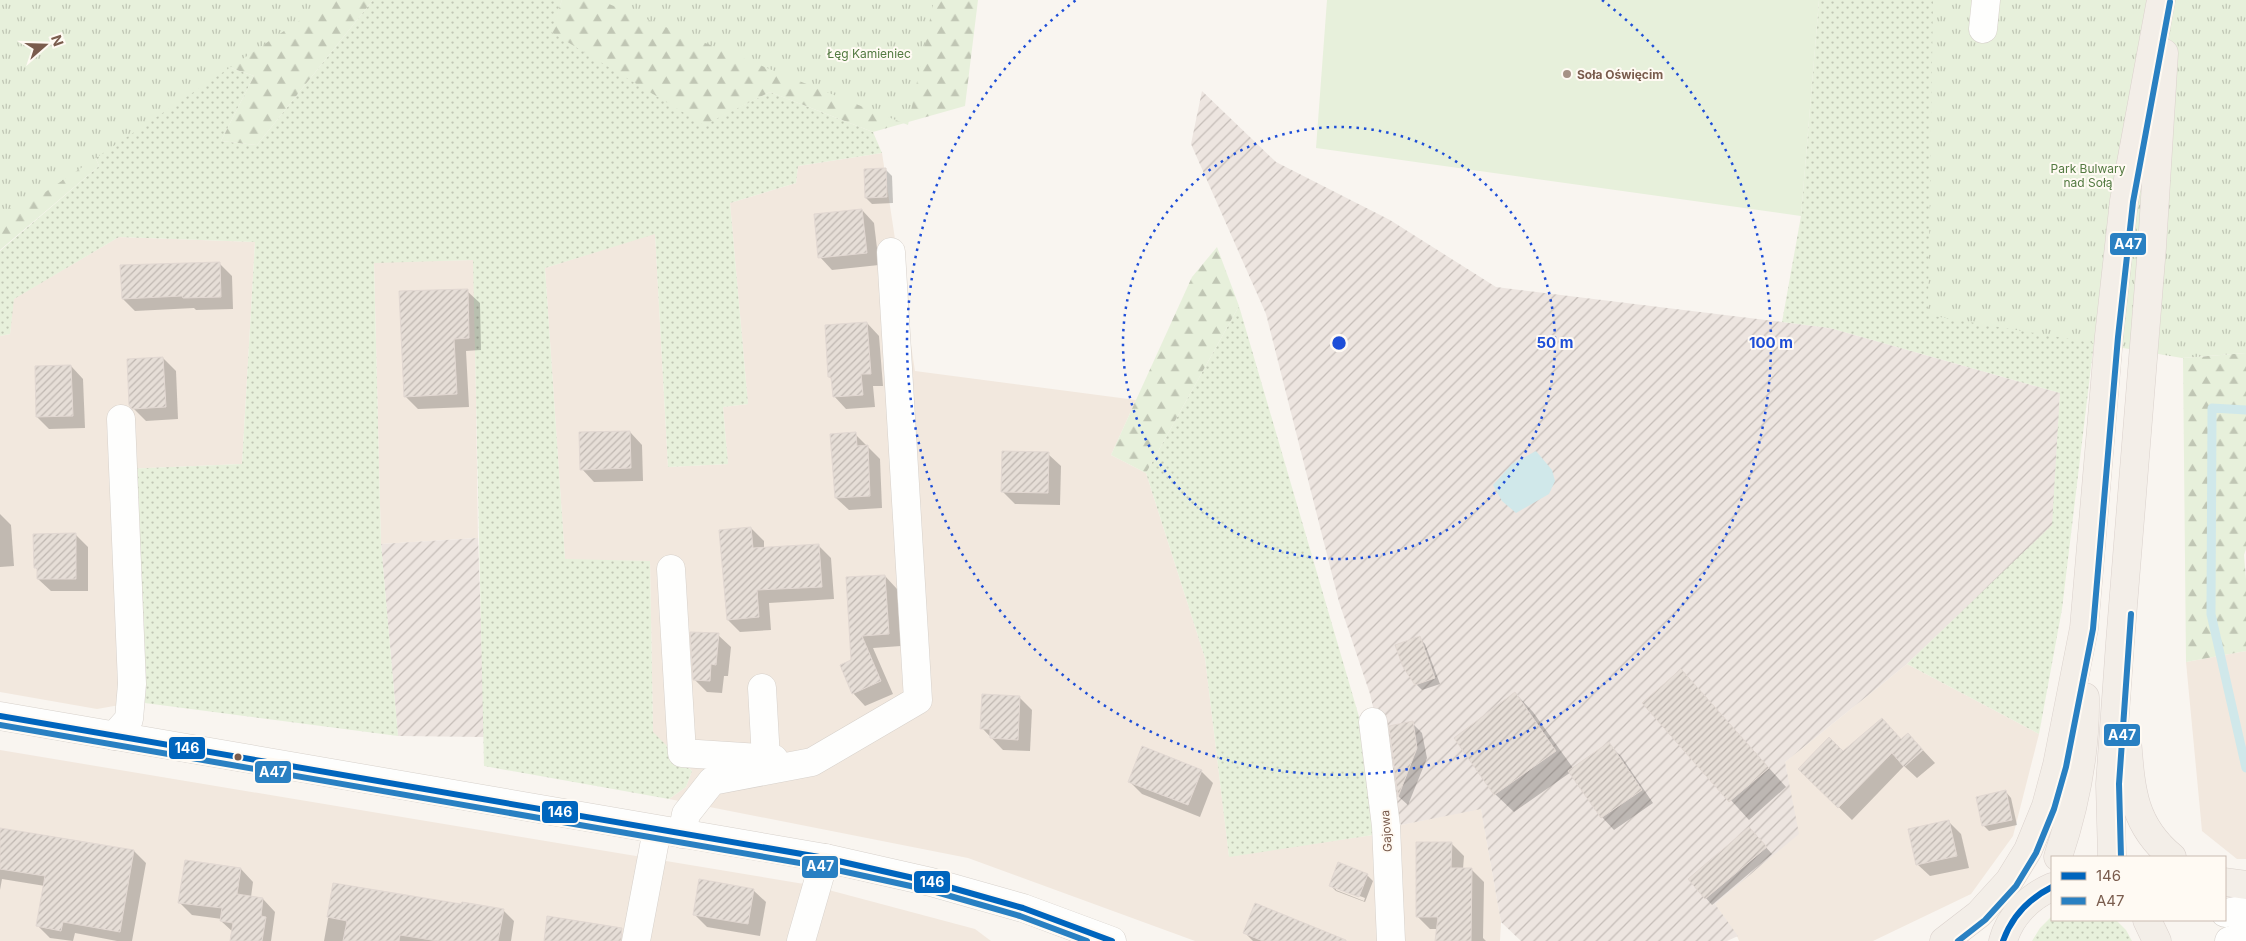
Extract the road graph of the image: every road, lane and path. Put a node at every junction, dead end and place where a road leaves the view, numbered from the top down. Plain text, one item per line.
1 (1986, 0) edge
2 (2160, 0) edge
3 (2166, 0) edge
4 (1984, 29) dead end
5 (891, 252) dead end
6 (121, 419) dead end
7 (671, 569) dead end
8 (2084, 628) junction
9 (2120, 643) junction
10 (762, 688) dead end
11 (0, 716) edge
12 (1373, 722) dead end
13 (114, 736) junction
14 (725, 756) junction
15 (766, 758) junction
16 (812, 762) junction
17 (712, 781) junction
18 (669, 832) junction
19 (2058, 856) edge
20 (2112, 856) edge
21 (2171, 856) edge
22 (826, 858) junction
23 (2226, 882) edge
24 (2246, 885) edge
25 (2051, 886) edge
26 (2246, 909) edge
27 (2226, 913) edge
28 (2147, 921) edge
29 (1073, 934) edge
30 (2246, 935) edge
31 (636, 941) edge
32 (801, 941) edge
33 (1112, 941) edge
34 (1391, 941) edge
35 (1944, 941) edge
36 (2003, 941) edge
37 (2157, 941) edge
38 (2229, 941) edge

1 - 4 street
2 - 8 main road
3 - 9 main road
5 - 16 street
6 - 13 street
7 - 14 street
8 - 19 main road
8 - 35 main road
9 - 20 main road
9 - 21 main road
10 - 15 street
11 - 13 street
12 - 34 street, Gajowa
13 - 18 street
14 - 15 street
14 - 17 street
15 - 16 street
16 - 17 street
17 - 18 street
18 - 22 street
18 - 31 street
22 - 29 street
22 - 32 street
23 - 24 main road
25 - 36 main road
26 - 27 street
28 - 37 main road
29 - 33 street
30 - 38 street

